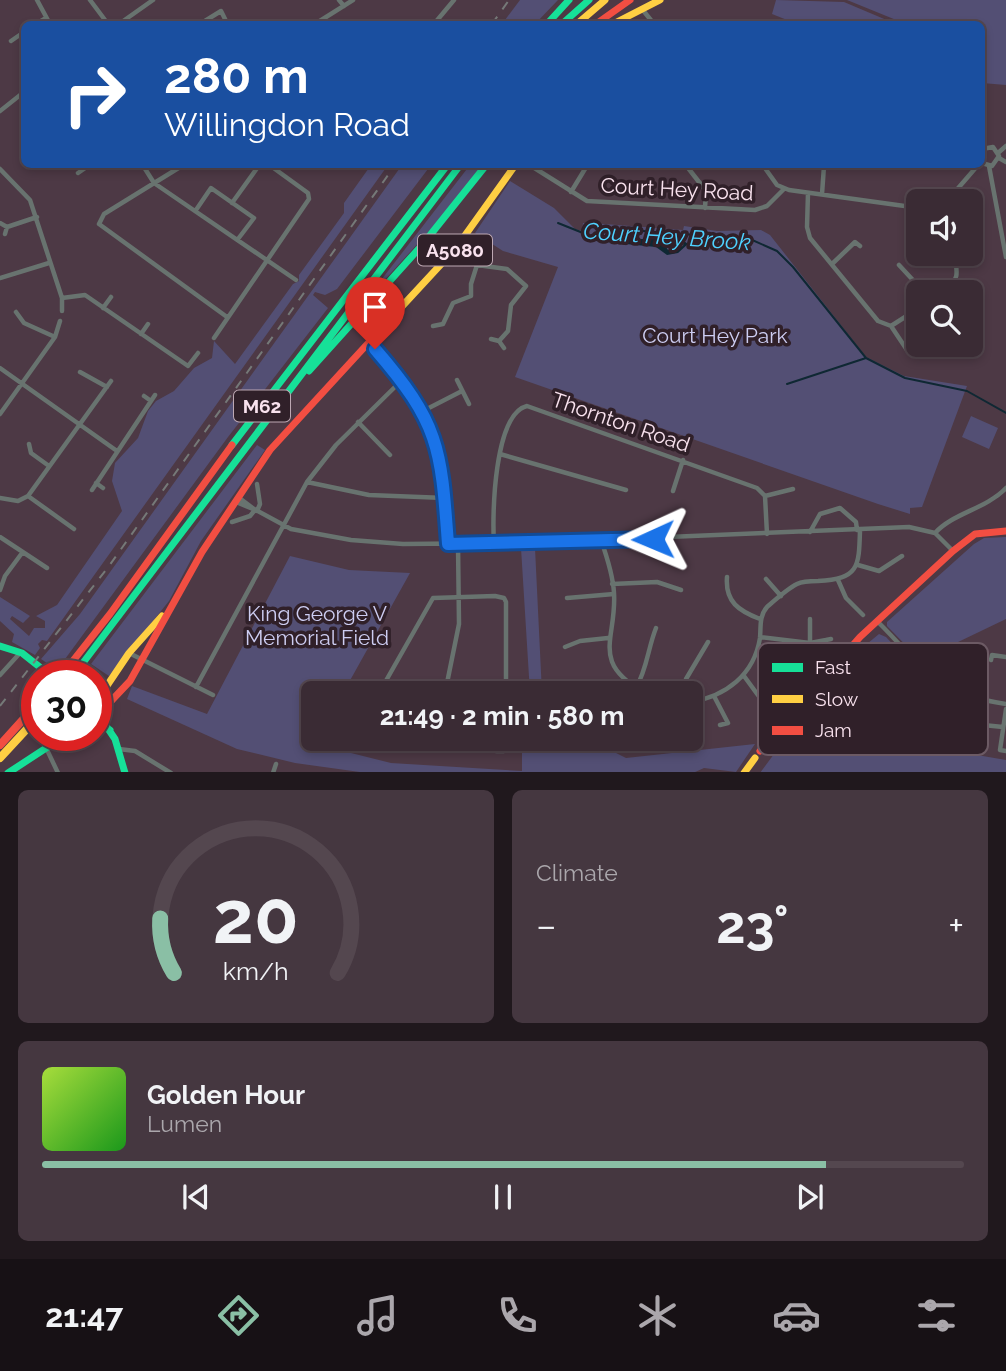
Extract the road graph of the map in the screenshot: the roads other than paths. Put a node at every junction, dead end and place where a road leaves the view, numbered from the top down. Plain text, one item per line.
1 (37, 0) edge
2 (90, 0) edge
3 (153, 0) edge
4 (339, 0) edge
5 (353, 0) edge
6 (454, 0) edge
7 (569, 0) edge
8 (589, 0) edge
9 (605, 0) edge
10 (629, 0) edge
11 (660, 0) edge
12 (344, 6) junction
13 (642, 8) junction
14 (46, 18) junction
15 (41, 21) edge
16 (48, 21) edge
17 (106, 21) edge
18 (123, 21) edge
19 (205, 21) edge
20 (226, 21) edge
21 (320, 21) edge
22 (436, 21) edge
23 (550, 21) edge
24 (565, 21) edge
25 (580, 21) edge
26 (600, 21) edge
27 (618, 21) edge
28 (652, 21) edge
29 (21, 34) edge
30 (11, 41) dead end
31 (21, 94) edge
32 (0, 111) edge
33 (1006, 146) edge
34 (985, 148) edge
35 (999, 155) junction
36 (1006, 162) edge
37 (985, 165) edge
38 (989, 166) junction
39 (86, 168) edge
40 (145, 168) edge
41 (178, 168) edge
42 (257, 168) edge
43 (274, 168) edge
44 (444, 168) edge
45 (458, 168) edge
46 (484, 168) edge
47 (513, 168) edge
48 (534, 168) edge
49 (586, 168) edge
50 (688, 168) edge
51 (765, 168) edge
52 (824, 168) edge
53 (976, 168) edge
54 (0, 169) edge
55 (78, 173) dead end
56 (154, 183) junction
57 (784, 188) junction
58 (958, 189) edge
59 (571, 192) junction
60 (808, 193) junction
61 (822, 194) junction
62 (232, 203) junction
63 (906, 206) edge
64 (705, 208) junction
65 (196, 210) junction
66 (37, 217) junction
67 (0, 223) edge
68 (7, 227) junction
69 (5, 234) dead end
70 (238, 239) junction
71 (860, 246) dead end
72 (456, 248) junction
73 (1006, 257) edge
74 (267, 259) junction
75 (48, 263) junction
76 (832, 264) junction
77 (477, 265) junction
78 (899, 265) dead end
79 (0, 278) edge
80 (296, 280) dead end
81 (913, 280) edge
82 (111, 297) dead end
83 (62, 298) junction
84 (103, 308) junction
85 (62, 311) dead end
86 (906, 316) edge
87 (227, 317) junction
88 (11, 320) dead end
89 (61, 321) dead end
90 (148, 324) dead end
91 (443, 324) junction
92 (433, 326) dead end
93 (891, 326) junction
94 (451, 328) dead end
95 (141, 334) junction
96 (55, 337) junction
97 (214, 338) dead end
98 (491, 339) dead end
99 (499, 341) junction
100 (504, 348) dead end
101 (906, 348) edge
102 (375, 349) dead end
103 (198, 353) dead end
104 (0, 368) edge
105 (80, 372) dead end
106 (402, 380) junction
107 (457, 380) dead end
108 (111, 381) dead end
109 (24, 384) junction
110 (107, 387) junction
111 (462, 391) junction
112 (155, 395) dead end
113 (144, 396) dead end
114 (151, 401) junction
115 (469, 404) dead end
116 (423, 411) junction
117 (0, 414) edge
118 (358, 422) junction
119 (80, 424) junction
120 (259, 428) junction
121 (29, 444) dead end
122 (117, 452) junction
123 (500, 454) junction
124 (390, 455) dead end
125 (683, 460) junction
126 (50, 466) junction
127 (307, 482) junction
128 (96, 484) junction
129 (257, 484) dead end
130 (103, 488) dead end
131 (1006, 488) edge
132 (793, 489) dead end
133 (92, 490) dead end
134 (626, 490) dead end
135 (673, 491) dead end
136 (28, 496) junction
137 (765, 496) junction
138 (0, 498) edge
139 (445, 498) junction
140 (236, 499) junction
141 (255, 510) junction
142 (232, 522) dead end
143 (282, 525) junction
144 (74, 529) dead end
145 (859, 530) junction
146 (1006, 531) edge
147 (810, 532) junction
148 (934, 533) junction
149 (767, 534) junction
150 (0, 537) edge
151 (601, 540) junction
152 (494, 543) junction
153 (448, 544) junction
154 (458, 544) junction
155 (953, 551) junction
156 (22, 553) junction
157 (902, 556) dead end
158 (858, 565) junction
159 (47, 569) dead end
160 (727, 577) dead end
161 (766, 579) dead end
162 (838, 580) junction
163 (1, 581) edge
164 (612, 584) junction
165 (0, 590) edge
166 (681, 590) dead end
167 (614, 594) junction
168 (781, 596) junction
169 (459, 598) junction
170 (567, 598) dead end
171 (175, 599) junction
172 (863, 615) dead end
173 (760, 619) junction
174 (810, 619) dead end
175 (877, 621) junction
176 (656, 628) dead end
177 (760, 637) junction
178 (608, 638) junction
179 (708, 642) dead end
180 (790, 642) joint
181 (759, 643) edge
182 (810, 643) junction
183 (828, 643) edge
184 (857, 643) edge
185 (898, 643) edge
186 (0, 646) edge
187 (758, 646) edge
188 (565, 647) dead end
189 (20, 652) junction
190 (129, 653) junction
191 (85, 654) junction
192 (1006, 657) edge
193 (30, 660) edge
194 (78, 660) edge
195 (82, 660) edge
196 (142, 660) junction
197 (991, 660) dead end
198 (0, 675) edge
199 (744, 676) junction
200 (112, 681) edge
201 (386, 681) edge
202 (448, 681) edge
203 (506, 681) edge
204 (626, 681) edge
205 (640, 681) edge
206 (686, 681) edge
207 (195, 687) junction
208 (213, 695) dead end
209 (758, 695) edge
210 (715, 698) junction
211 (116, 700) junction
212 (703, 700) edge
213 (988, 701) edge
214 (112, 703) edge
215 (1006, 704) edge
216 (112, 706) edge
217 (1006, 709) edge
218 (21, 722) edge
219 (720, 725) dead end
220 (988, 726) edge
221 (21, 727) edge
222 (1003, 727) junction
223 (112, 734) edge
224 (21, 735) edge
225 (0, 738) edge
226 (0, 745) edge
227 (120, 749) junction
228 (40, 751) edge
229 (47, 751) edge
230 (1006, 751) edge
231 (758, 754) edge
232 (0, 758) edge
233 (276, 764) dead end
234 (8, 772) edge
235 (58, 772) edge
236 (125, 772) edge
237 (171, 772) edge
238 (273, 772) edge
239 (744, 772) edge

1 - 14 street
2 - 17 street
3 - 18 street
4 - 12 street
5 - 12 street
6 - 22 street
7 - 23 main road
8 - 24 main road
9 - 25 main road
10 - 26 main road
11 - 13 main road
12 - 21 street
13 - 27 main road
13 - 28 street
14 - 15 street
14 - 16 street
19 - 20 street
29 - 30 street
31 - 32 street
33 - 35 street
34 - 35 street
35 - 36 street
35 - 38 street
37 - 38 street
38 - 73 street
39 - 55 street
40 - 56 street
41 - 56 street
42 - 62 street
43 - 74 street
44 - 191 main road, M62
45 - 120 main road, M62
46 - 120 main road
47 - 72 main road, A5080
48 - 59 street, Court Hey Road
49 - 59 street
50 - 64 street
51 - 57 street
52 - 61 street
53 - 58 street
54 - 66 street
56 - 65 street
56 - 87 street
57 - 60 street
57 - 64 street, Court Hey Road
59 - 64 street, Court Hey Road
60 - 61 street
60 - 76 street
61 - 63 street
62 - 65 street
62 - 70 street
65 - 70 street
66 - 68 street
66 - 75 street
67 - 68 street
68 - 69 street
70 - 74 street
71 - 76 street
72 - 77 street
72 - 140 main road, A5080
74 - 80 street
74 - 87 street
75 - 79 street
75 - 83 street
76 - 93 street
77 - 91 street
77 - 99 street
78 - 81 street
82 - 84 street
83 - 84 street
83 - 85 street
84 - 95 street
86 - 93 street
87 - 97 street
88 - 96 street
89 - 96 street
90 - 95 street
91 - 92 street
91 - 94 street
93 - 101 street
95 - 103 street
96 - 109 street
98 - 99 street
99 - 100 street
102 - 106 street
104 - 109 street
105 - 110 street
106 - 116 street
106 - 118 street
107 - 111 street
108 - 110 street
109 - 117 street
109 - 119 street
110 - 119 street
111 - 115 street
111 - 116 street
112 - 114 street
113 - 114 street
114 - 122 street
116 - 139 street
118 - 124 street
118 - 127 street
119 - 122 street
119 - 126 street
120 - 191 main road, M62
121 - 126 street
122 - 128 street
123 - 125 street, Thornton Road
123 - 134 street
123 - 152 street, Thornton Road
125 - 135 street
125 - 137 street, Thornton Road
126 - 136 street
127 - 139 street
127 - 143 street
128 - 130 street
128 - 133 street
129 - 141 street
131 - 148 street
132 - 137 street
136 - 138 street
136 - 144 street
137 - 149 street
139 - 153 street
140 - 141 street
140 - 171 main road, A5080
141 - 142 street
141 - 143 street
143 - 153 street
143 - 207 street
145 - 147 street
145 - 147 street
145 - 148 street
145 - 158 street
146 - 155 main road
147 - 149 street
148 - 155 street
149 - 151 street
150 - 156 street
151 - 152 street
151 - 164 street
152 - 154 street
153 - 154 street
154 - 169 street
155 - 175 main road
156 - 159 street
156 - 163 street
157 - 158 street
158 - 162 street
160 - 173 street
161 - 168 street
162 - 168 street
162 - 172 street
163 - 165 street
164 - 166 street
164 - 167 street
167 - 170 street
167 - 178 street
168 - 173 street
169 - 201 street
169 - 202 street
169 - 203 street
171 - 190 main road, A5080
171 - 196 main road, A5080
173 - 177 street
174 - 182 street
175 - 184 main road
175 - 185 street
176 - 205 street
177 - 180 street
177 - 181 street
178 - 188 street
178 - 204 street
179 - 206 street
180 - 182 street
182 - 183 street
186 - 189 main road
187 - 199 street
189 - 193 main road
189 - 198 street
190 - 196 street
190 - 200 main road, A5080
191 - 194 main road, M62
191 - 195 main road, M62
192 - 197 street
196 - 207 street
196 - 211 main road, A5080
199 - 209 street
199 - 210 street
207 - 208 street
210 - 212 street
210 - 219 street
211 - 214 main road, A5080
211 - 216 main road
213 - 215 street
217 - 222 street
218 - 226 main road, bridge
220 - 222 street
221 - 225 main road
222 - 230 street
223 - 227 main road
224 - 232 main road, bridge
227 - 236 main road
227 - 237 street
228 - 234 main road
229 - 235 street
231 - 239 main road
233 - 238 street

